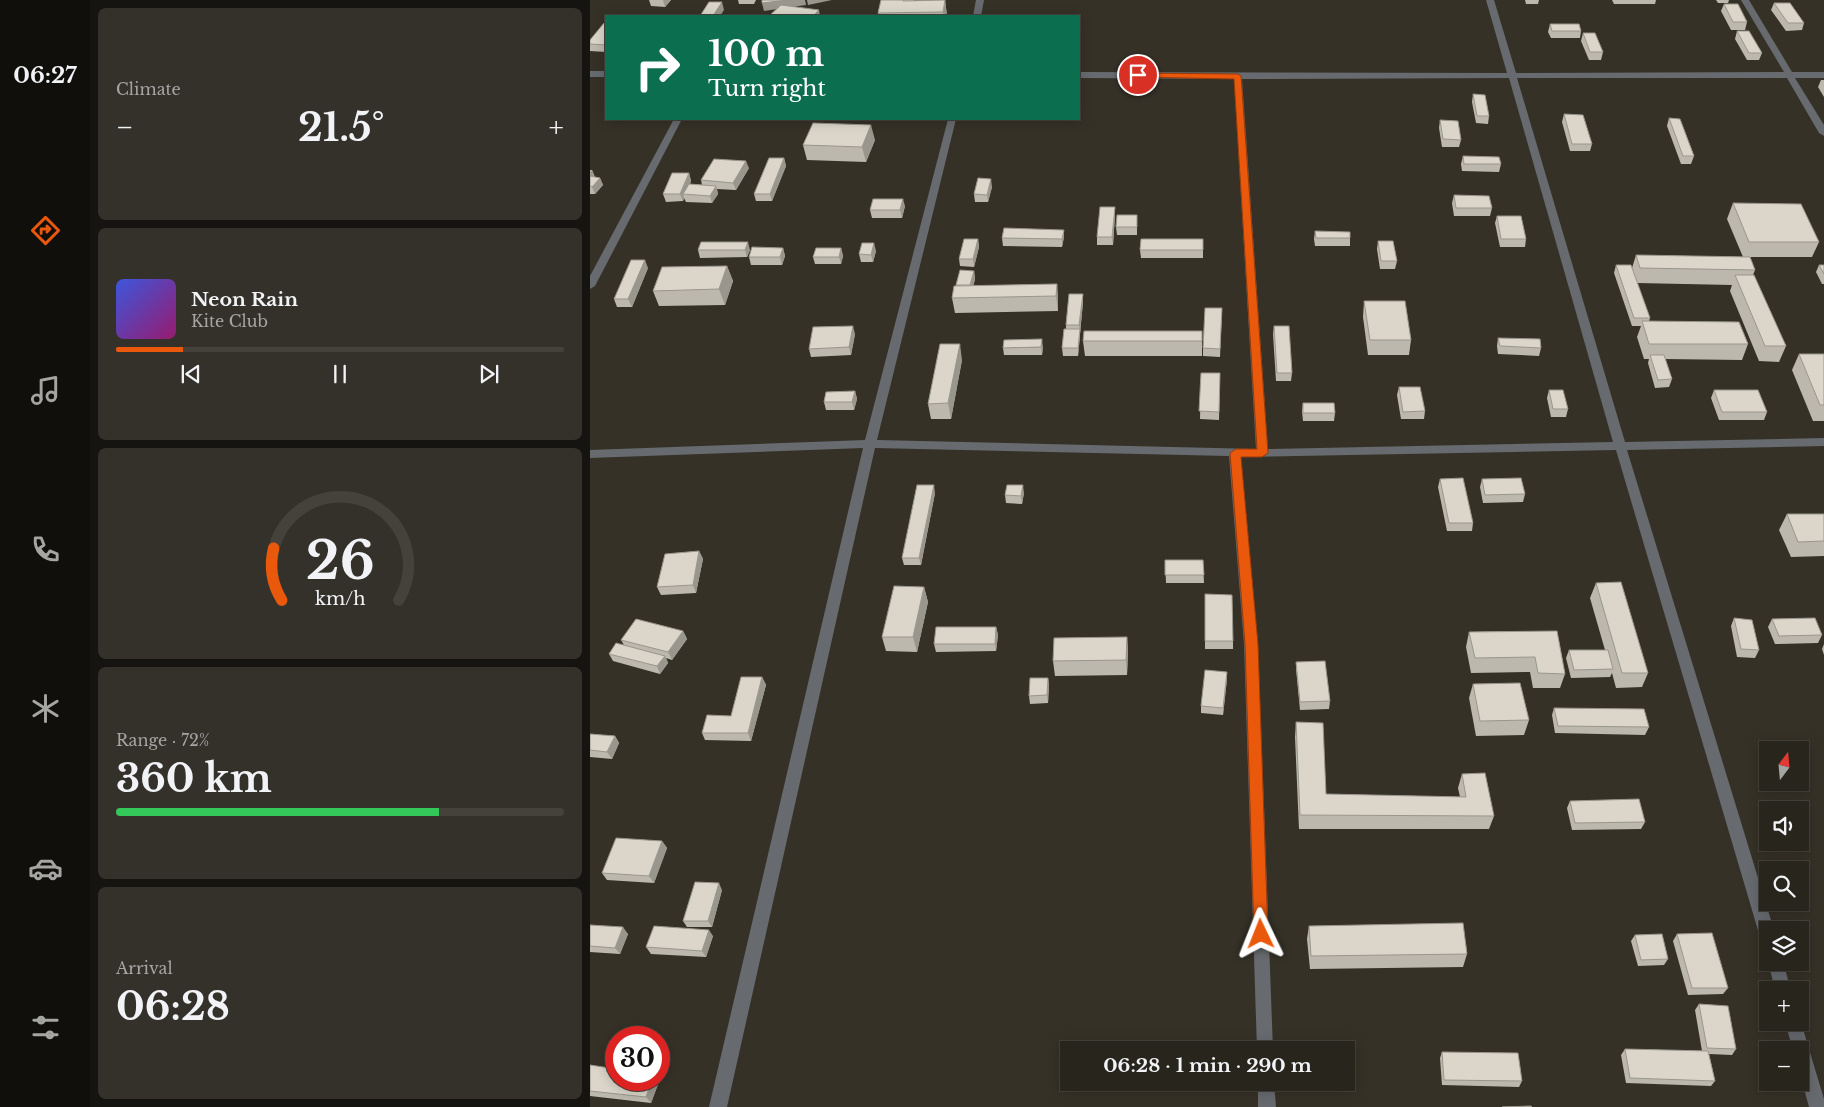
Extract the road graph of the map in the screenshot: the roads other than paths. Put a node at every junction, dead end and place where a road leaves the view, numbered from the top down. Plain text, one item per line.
1 (980, 0) edge
2 (1490, 0) edge
3 (1745, 0) edge
4 (976, 15) edge
5 (590, 74) edge
6 (605, 74) edge
7 (1080, 75) edge
8 (1238, 76) junction
9 (1512, 76) junction
10 (1792, 76) junction
11 (1824, 76) edge
12 (677, 120) edge
13 (952, 120) edge
14 (1824, 133) edge
15 (590, 286) edge
16 (1824, 442) edge
17 (870, 444) junction
18 (1620, 445) junction
19 (1236, 453) junction
20 (1262, 453) junction
21 (590, 454) edge
22 (1763, 921) edge
23 (1796, 1031) edge
24 (1265, 1041) edge
25 (1266, 1091) edge
26 (718, 1107) edge
27 (1267, 1107) edge
28 (1818, 1107) edge

1 - 4 street
2 - 9 street
3 - 10 street
5 - 6 street
7 - 8 street
8 - 9 street
8 - 20 street
9 - 10 street
9 - 18 street
10 - 11 street
10 - 14 street
12 - 15 street
13 - 17 street
16 - 18 street
17 - 19 street
17 - 21 street
17 - 26 street
18 - 20 street
18 - 22 street
19 - 20 street
19 - 24 street
23 - 28 street
25 - 27 street

